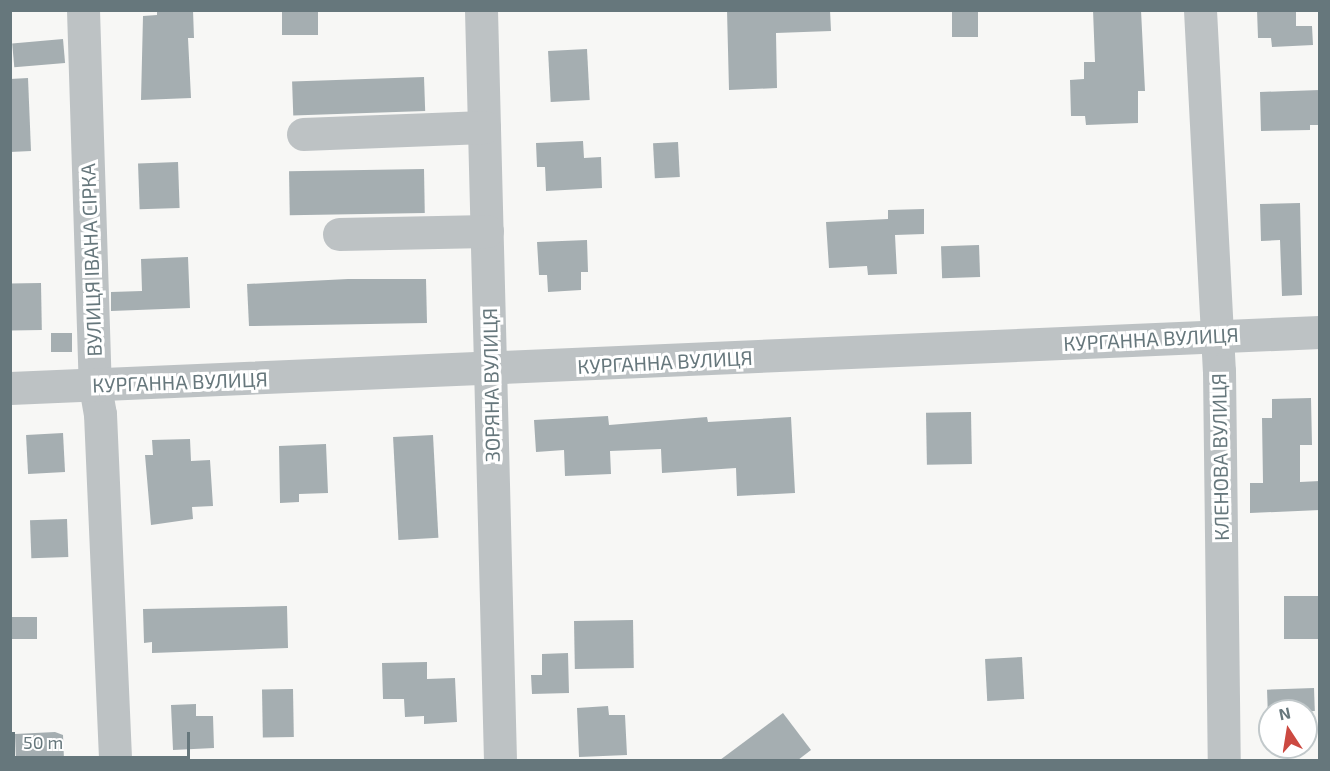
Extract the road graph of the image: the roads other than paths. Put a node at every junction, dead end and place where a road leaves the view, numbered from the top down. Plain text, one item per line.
1 (83, 10) edge
2 (481, 10) edge
3 (1200, 10) edge
4 (484, 127) junction
5 (303, 134) dead end
6 (487, 231) junction
7 (339, 234) dead end
8 (1320, 332) edge
9 (1214, 335) junction
10 (490, 371) junction
11 (95, 386) junction
12 (10, 388) edge
13 (115, 760) edge
14 (500, 760) edge
15 (1224, 760) edge

1 - 11 street, ВУЛИЦЯ ІВАНА СІРКА
2 - 4 street, ЗОРЯНА ВУЛИЦЯ
3 - 9 street, КЛЕНОВА ВУЛИЦЯ
4 - 5 street
4 - 6 street, ЗОРЯНА ВУЛИЦЯ
6 - 7 street
6 - 10 street, ЗОРЯНА ВУЛИЦЯ
8 - 9 street, КУРГАННА ВУЛИЦЯ
9 - 10 street, КУРГАННА ВУЛИЦЯ
9 - 15 street, КЛЕНОВА ВУЛИЦЯ
10 - 11 street, КУРГАННА ВУЛИЦЯ
10 - 14 street, ЗОРЯНА ВУЛИЦЯ
11 - 12 street, КУРГАННА ВУЛИЦЯ
11 - 13 street, ВУЛИЦЯ ІВАНА СІРКА

